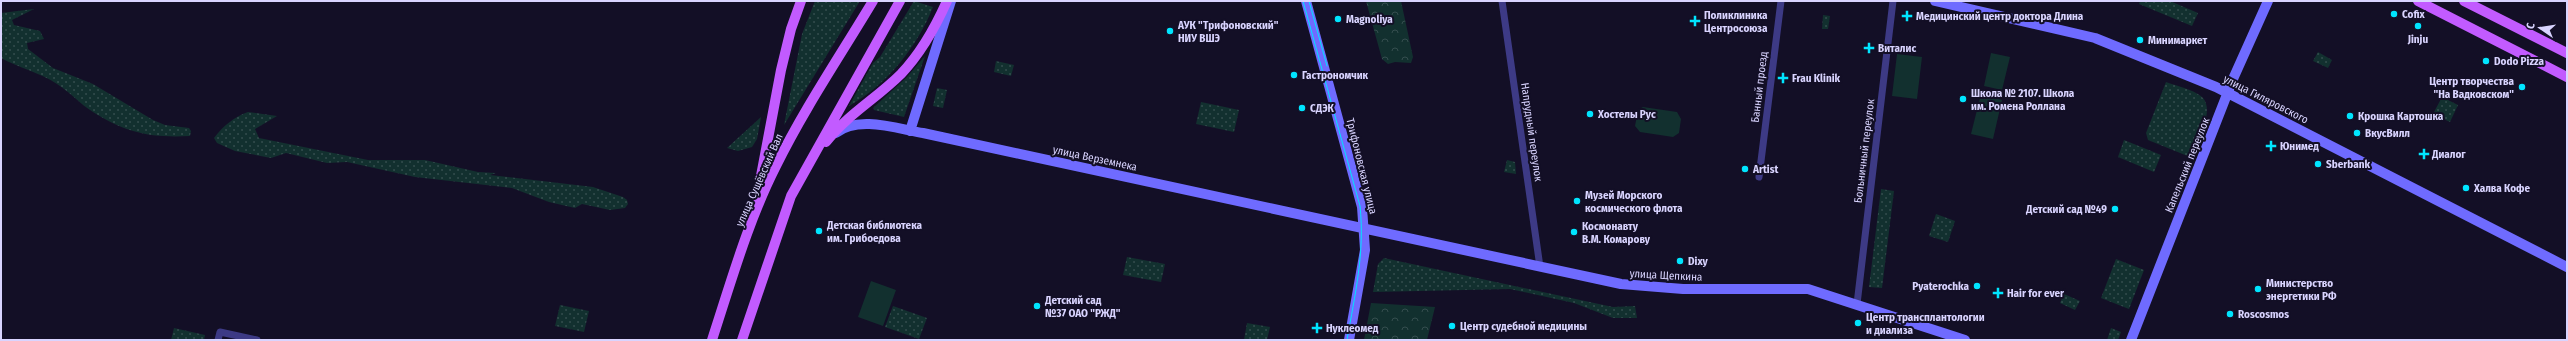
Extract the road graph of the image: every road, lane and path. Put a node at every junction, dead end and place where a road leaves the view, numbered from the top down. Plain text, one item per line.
1 (801, 1) edge
2 (873, 1) edge
3 (900, 1) edge
4 (947, 1) edge
5 (951, 1) edge
6 (1306, 1) edge
7 (1502, 1) edge
8 (1781, 1) edge
9 (1892, 1) edge
10 (1935, 1) edge
11 (2268, 1) edge
12 (2418, 1) edge
13 (2464, 1) edge
14 (2567, 53) edge
15 (2567, 77) edge
16 (2228, 92) junction
17 (910, 131) junction
18 (825, 143) junction
19 (1759, 177) dead end
20 (798, 182) junction
21 (752, 221) junction
22 (1364, 227) junction
23 (1540, 267) junction
24 (2567, 267) edge
25 (1857, 304) junction
26 (219, 336) edge
27 (257, 340) edge
28 (712, 340) edge
29 (742, 340) edge
30 (1349, 340) edge
31 (1965, 340) edge
32 (2131, 340) edge

1 - 21 main road
2 - 21 main road, улица Сущёвский Вал
3 - 20 main road
4 - 18 main road
5 - 17 street
6 - 22 street, Трифоновская улица
7 - 23 street, Напрудный переулок
8 - 19 street, Банный проезд
9 - 25 street, Больничный переулок
10 - 16 street, улица Гиляровского
11 - 16 street, Капельский переулок
12 - 15 main road
13 - 14 main road
16 - 24 street, улица Гиляровского
16 - 32 street, Капельский переулок
17 - 18 street, улица Верземнека
17 - 22 street, улица Верземнека
18 - 20 main road
20 - 29 main road
21 - 28 main road, улица Сущёвский Вал
22 - 23 street, улица Щепкина
22 - 30 street, Трифоновская улица
23 - 25 street, улица Щепкина
25 - 31 street, улица Щепкина
26 - 27 street

